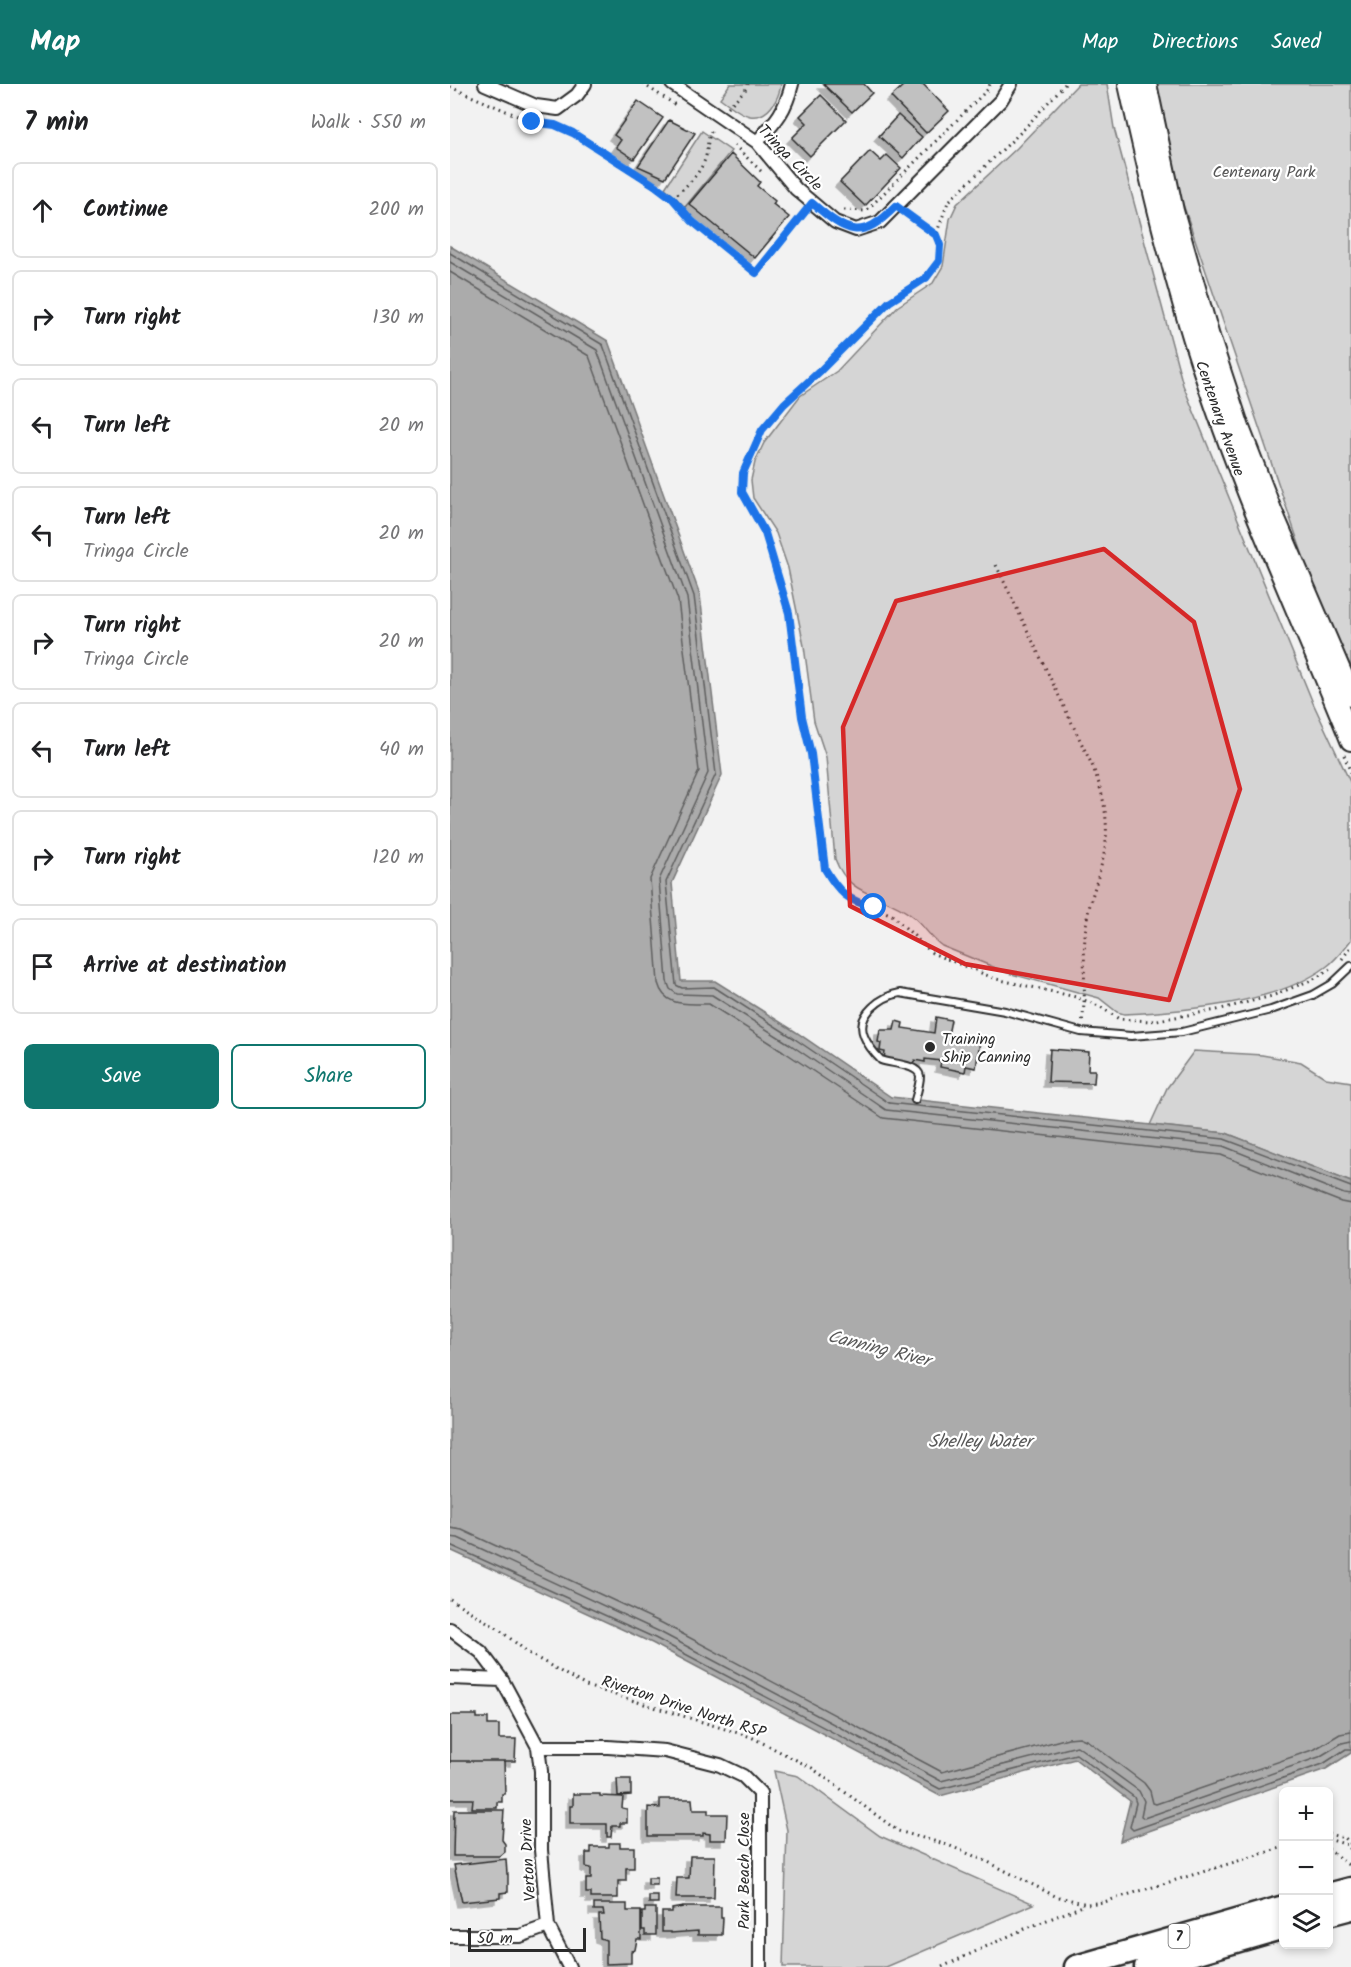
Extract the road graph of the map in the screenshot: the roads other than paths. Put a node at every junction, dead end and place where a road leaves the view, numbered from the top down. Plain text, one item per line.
1 (485, 84) edge
2 (585, 84) edge
3 (672, 84) edge
4 (792, 84) edge
5 (1011, 84) edge
6 (1129, 84) edge
7 (1146, 84) edge
8 (757, 142) junction
9 (1351, 696) edge
10 (1351, 740) edge
11 (1351, 966) edge
12 (915, 1100) dead end
13 (450, 1629) edge
14 (450, 1678) edge
15 (502, 1680) junction
16 (538, 1747) junction
17 (1351, 1889) edge
18 (1335, 1905) edge
19 (1279, 1908) edge
20 (548, 1926) junction
21 (1279, 1928) edge
22 (450, 1936) edge
23 (568, 1967) edge
24 (760, 1967) edge
25 (1076, 1967) edge
26 (1146, 1967) edge

1 - 2 street
3 - 8 street, Tringa Circle
4 - 8 street
5 - 8 street, Tringa Circle
6 - 10 main road, Centenary Avenue
7 - 9 main road, Centenary Avenue
11 - 12 lane
13 - 15 street
14 - 15 street
15 - 16 street
16 - 20 street, Verton Drive
16 - 24 street, Park Beach Close
17 - 18 highway
19 - 25 highway, 7
20 - 22 street
20 - 23 street, Verton Drive
21 - 26 highway, 7

